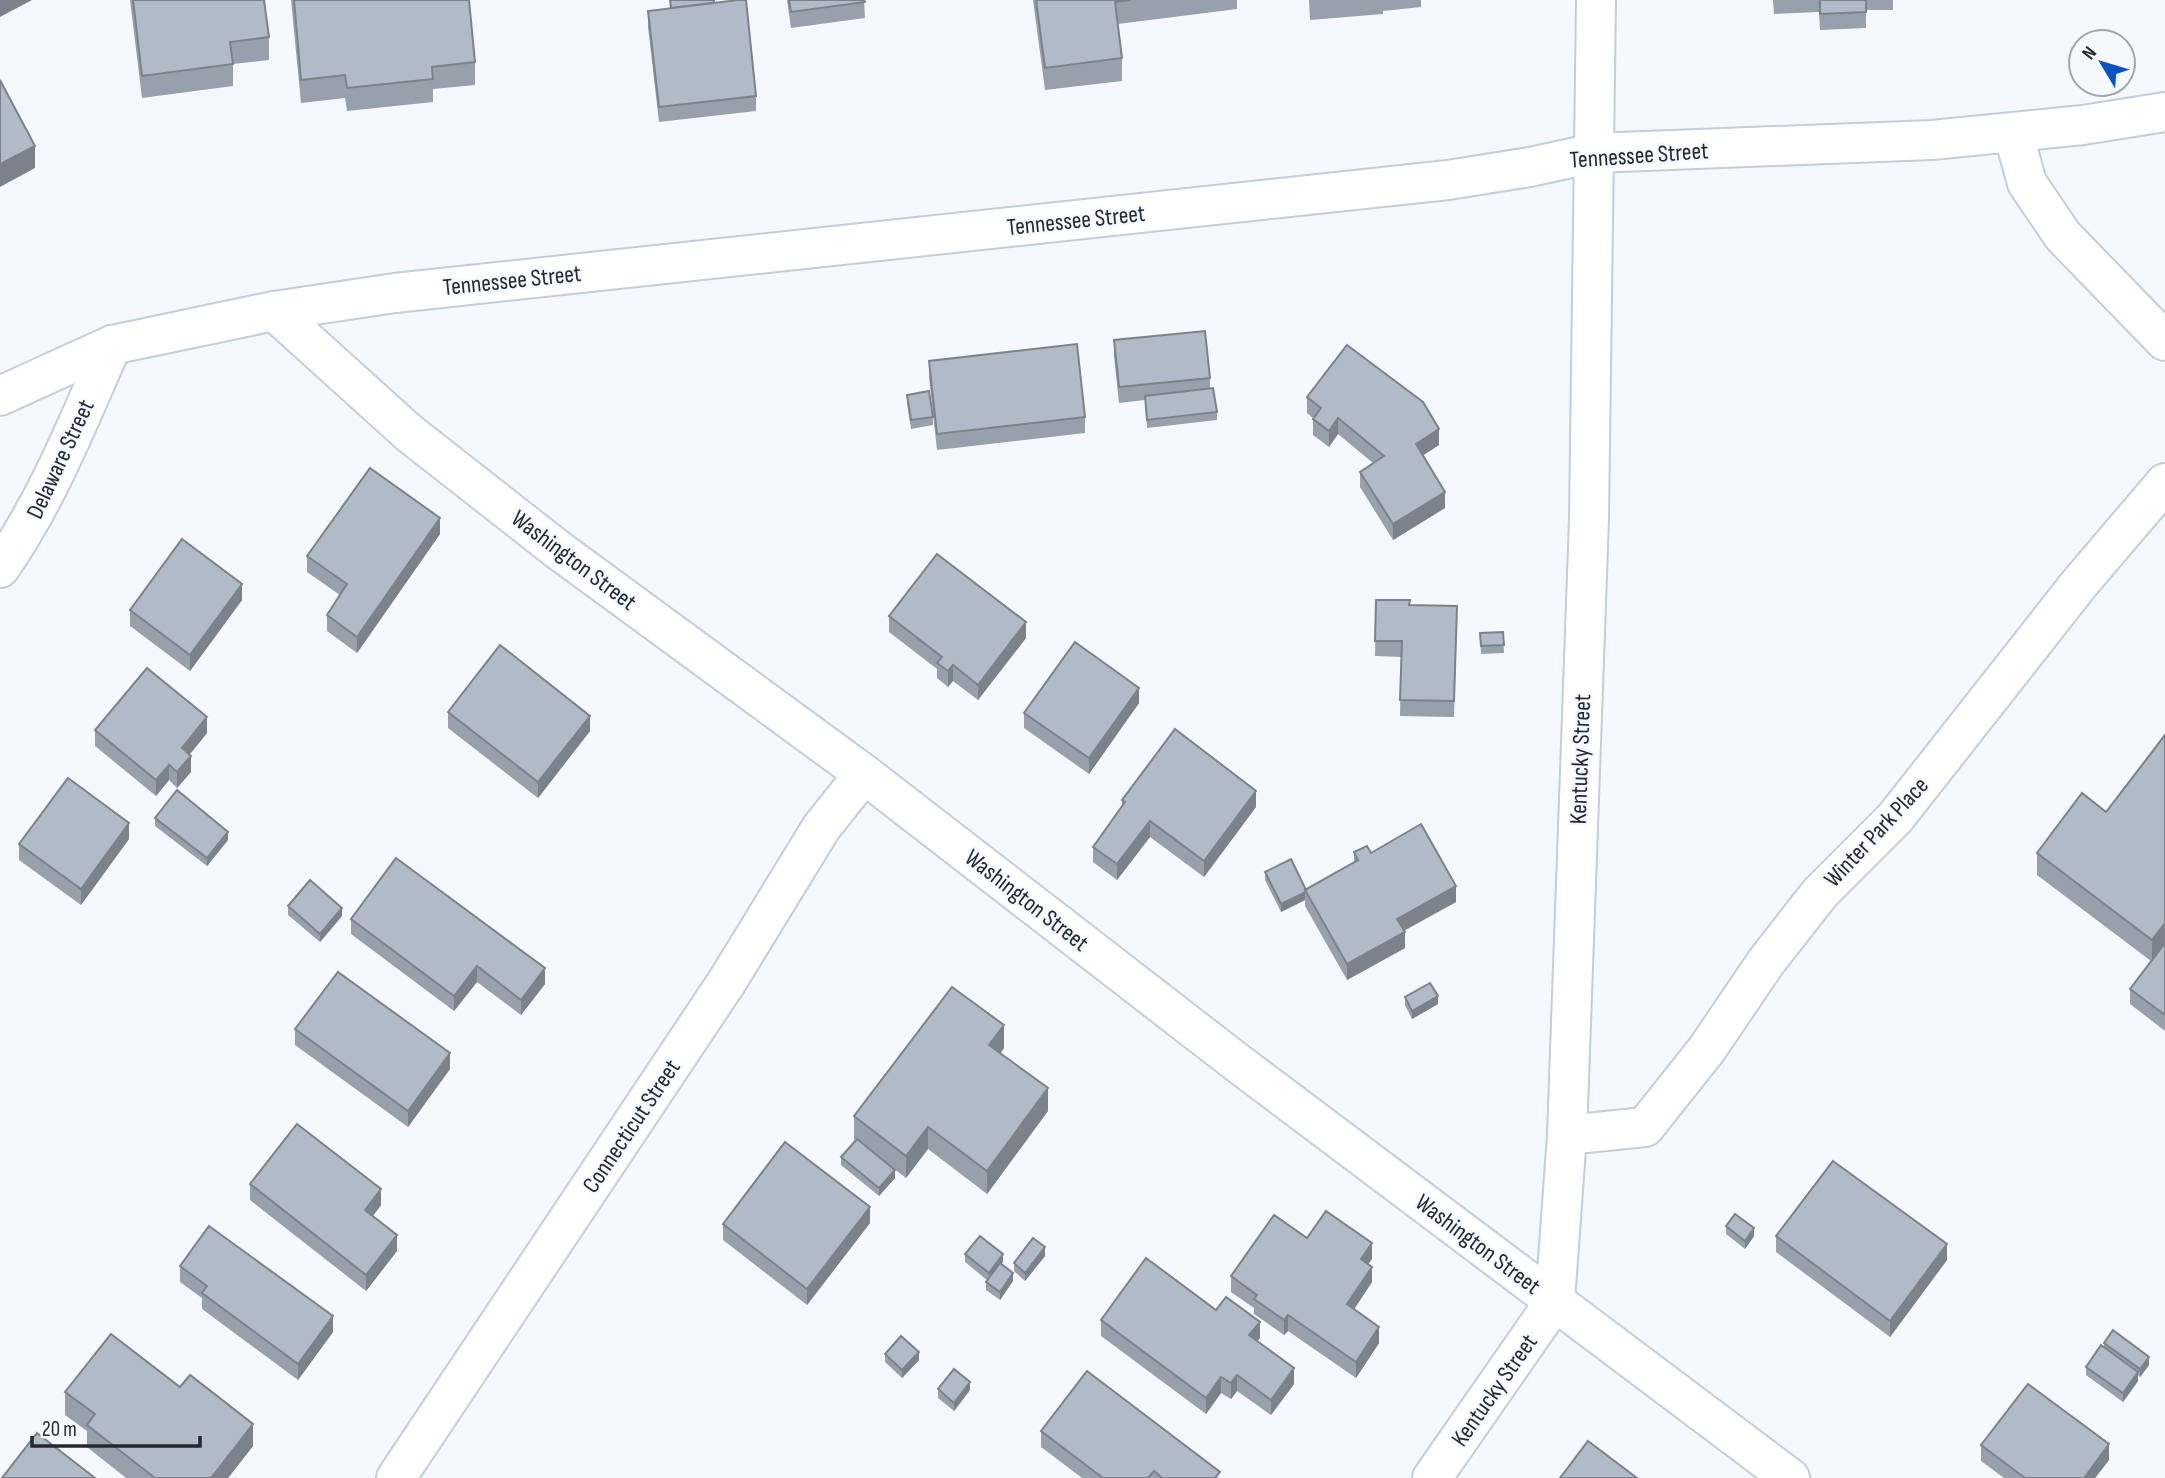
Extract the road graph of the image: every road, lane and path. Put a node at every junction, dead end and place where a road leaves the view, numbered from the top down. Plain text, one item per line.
1 (1597, 0) edge
2 (2165, 113) edge
3 (2013, 132) junction
4 (1594, 153) junction
5 (274, 311) junction
6 (2165, 341) edge
7 (112, 345) junction
8 (0, 396) edge
9 (2165, 483) edge
10 (0, 568) edge
11 (864, 774) junction
12 (1567, 1135) junction
13 (1556, 1301) junction
14 (396, 1478) edge
15 (1432, 1478) edge
16 (1790, 1478) edge

1 - 4 street, Kentucky Street
2 - 3 street, Tennessee Street
3 - 4 street, Tennessee Street
3 - 6 street
4 - 5 street, Tennessee Street
4 - 12 street, Kentucky Street
5 - 7 street, Tennessee Street
5 - 11 street, Washington Street
7 - 8 street, Tennessee Street
7 - 10 street, Delaware Street
9 - 12 street, Winter Park Place
11 - 13 street, Washington Street
11 - 14 street, Connecticut Street
12 - 13 street, Kentucky Street
13 - 15 street, Kentucky Street
13 - 16 street, Washington Street

